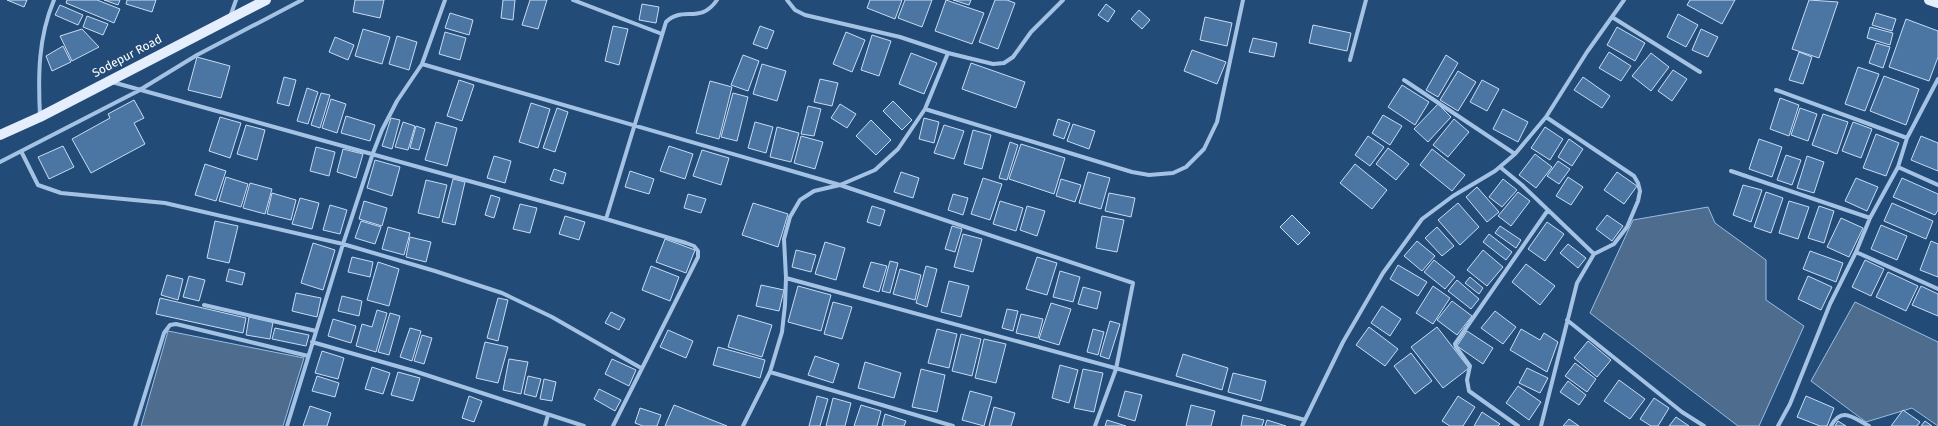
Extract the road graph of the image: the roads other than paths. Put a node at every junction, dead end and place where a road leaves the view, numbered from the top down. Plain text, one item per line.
1 (54, 0) edge
2 (236, 0) edge
3 (266, 0) edge
4 (302, 0) edge
5 (445, 0) edge
6 (572, 0) edge
7 (717, 0) edge
8 (787, 0) edge
9 (1063, 0) edge
10 (1243, 0) edge
11 (1366, 0) edge
12 (1624, 0) edge
13 (1929, 0) edge
14 (1938, 3) edge
15 (1612, 17) junction
16 (230, 18) junction
17 (662, 34) junction
18 (948, 53) junction
19 (1350, 60) dead end
20 (422, 64) junction
21 (1700, 72) dead end
22 (1938, 79) edge
23 (1404, 80) dead end
24 (108, 81) junction
25 (138, 90) junction
26 (1776, 90) dead end
27 (925, 109) junction
28 (40, 116) junction
29 (1546, 117) junction
30 (635, 125) junction
31 (0, 135) edge
32 (1907, 138) junction
33 (21, 151) junction
34 (374, 154) junction
35 (1515, 154) junction
36 (0, 162) edge
37 (1500, 167) junction
38 (1898, 167) junction
39 (1731, 171) dead end
40 (840, 185) junction
41 (1938, 185) edge
42 (1548, 210) junction
43 (1870, 218) junction
44 (606, 219) junction
45 (343, 244) junction
46 (1856, 252) junction
47 (1594, 254) junction
48 (786, 278) junction
49 (1938, 289) edge
50 (204, 305) dead end
51 (1567, 320) junction
52 (316, 331) junction
53 (312, 342) junction
54 (308, 356) junction
55 (641, 368) junction
56 (1116, 369) junction
57 (770, 372) junction
58 (548, 415) junction
59 (1305, 420) junction
60 (135, 426) edge
61 (287, 426) edge
62 (545, 426) edge
63 (584, 426) edge
64 (613, 426) edge
65 (743, 426) edge
66 (953, 426) edge
67 (1095, 426) edge
68 (1302, 426) edge
69 (1518, 426) edge
70 (1541, 426) edge
71 (1704, 426) edge
72 (1778, 426) edge
73 (1831, 426) edge
74 (1869, 426) edge

1 - 28 street
2 - 16 street
3 - 16 main road, Sodepur Road
4 - 25 street
5 - 20 street
6 - 17 street
7 - 17 street
8 - 18 street
9 - 18 street
10 - 27 street
11 - 19 street
12 - 15 street
13 - 14 main road
15 - 21 street
15 - 29 street
16 - 24 main road, Sodepur Road
17 - 30 street
18 - 27 street
20 - 30 street
20 - 34 street
22 - 32 street
23 - 35 street
24 - 25 street
24 - 28 main road, Sodepur Road
25 - 33 street
25 - 34 street
26 - 32 street
27 - 40 street
28 - 31 main road, Sodepur Road
29 - 35 street
29 - 47 street
30 - 40 street
30 - 44 street
32 - 38 street
33 - 36 street
33 - 45 street
34 - 44 street
34 - 45 street
35 - 37 street
37 - 42 street
37 - 59 street
38 - 41 street
38 - 43 street
39 - 43 street
40 - 48 street
40 - 56 street
42 - 47 street
42 - 69 street
43 - 46 street
44 - 55 street
45 - 52 street
45 - 55 street
46 - 49 street
46 - 72 street
47 - 51 street
48 - 56 street
48 - 57 street
50 - 52 street
51 - 70 street
51 - 71 street
52 - 53 street
53 - 54 street
53 - 58 street
54 - 60 street
54 - 61 street
55 - 64 street
56 - 59 street
56 - 67 street
57 - 65 street
57 - 66 street
58 - 62 street
58 - 63 street
59 - 68 street
73 - 74 street

